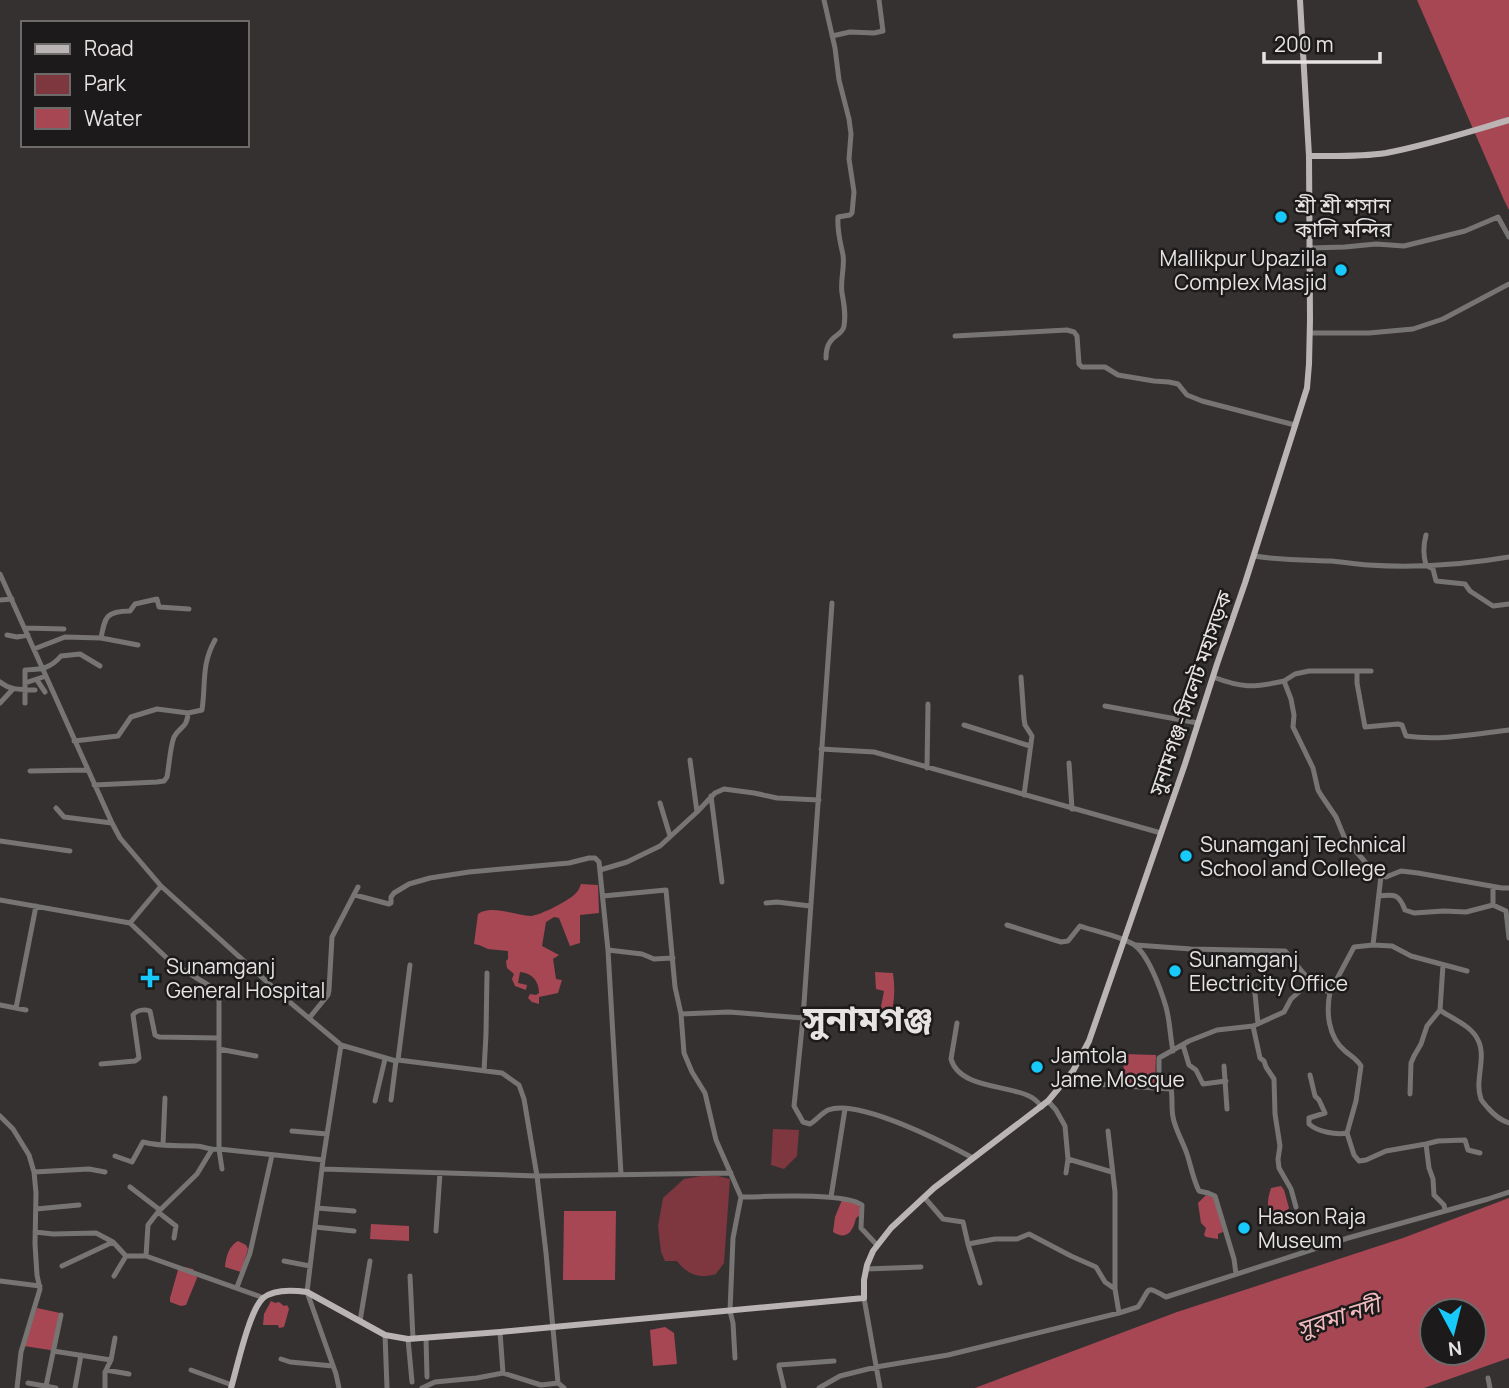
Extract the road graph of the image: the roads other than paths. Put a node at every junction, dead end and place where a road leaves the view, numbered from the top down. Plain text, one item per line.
1 (824, 0) edge
2 (879, 0) edge
3 (1300, 0) edge
4 (832, 36) junction
5 (1509, 120) edge
6 (1309, 156) junction
7 (1509, 237) edge
8 (1309, 248) junction
9 (1509, 284) edge
10 (1310, 333) junction
11 (955, 336) dead end
12 (826, 358) dead end
13 (1296, 425) junction
14 (1426, 535) dead end
15 (1254, 556) junction
16 (1509, 557) edge
17 (1426, 565) junction
18 (0, 575) edge
19 (12, 599) junction
20 (0, 600) edge
21 (832, 603) dead end
22 (1509, 604) edge
23 (189, 609) dead end
24 (64, 629) dead end
25 (27, 631) junction
26 (7, 635) dead end
27 (101, 638) junction
28 (215, 640) dead end
29 (138, 645) dead end
30 (34, 649) junction
31 (100, 666) dead end
32 (1357, 671) junction
33 (1371, 671) dead end
34 (46, 675) junction
35 (1021, 677) dead end
36 (1213, 677) junction
37 (37, 680) junction
38 (1284, 681) junction
39 (0, 682) edge
40 (25, 686) junction
41 (13, 690) junction
42 (36, 690) dead end
43 (45, 692) dead end
44 (0, 703) edge
45 (25, 703) dead end
46 (928, 704) dead end
47 (1105, 706) dead end
48 (188, 713) junction
49 (1198, 723) junction
50 (964, 725) dead end
51 (1509, 730) edge
52 (74, 741) junction
53 (1030, 746) junction
54 (821, 749) junction
55 (690, 760) dead end
56 (1069, 762) dead end
57 (927, 768) junction
58 (87, 770) junction
59 (30, 771) dead end
60 (94, 785) junction
61 (1024, 795) junction
62 (711, 796) junction
63 (818, 800) junction
64 (660, 803) dead end
65 (56, 808) dead end
66 (1072, 809) junction
67 (697, 813) junction
68 (111, 824) junction
69 (1161, 833) junction
70 (670, 836) junction
71 (0, 841) edge
72 (70, 851) dead end
73 (600, 870) junction
74 (1381, 876) junction
75 (722, 882) dead end
76 (161, 886) junction
77 (358, 887) dead end
78 (1493, 887) junction
79 (1509, 888) edge
80 (355, 895) junction
81 (603, 895) junction
82 (1379, 896) junction
83 (0, 900) edge
84 (766, 904) dead end
85 (1493, 905) junction
86 (36, 906) junction
87 (810, 906) junction
88 (130, 923) junction
89 (1007, 925) dead end
90 (1509, 938) edge
91 (1124, 940) junction
92 (1136, 945) junction
93 (1373, 945) junction
94 (608, 950) junction
95 (673, 958) junction
96 (410, 965) dead end
97 (1443, 965) junction
98 (1467, 971) dead end
99 (487, 973) dead end
100 (1310, 982) junction
101 (1254, 983) dead end
102 (1330, 992) junction
103 (0, 1005) edge
104 (16, 1008) junction
105 (26, 1010) dead end
106 (1440, 1010) junction
107 (681, 1014) junction
108 (310, 1017) junction
109 (803, 1018) junction
110 (957, 1023) dead end
111 (1256, 1025) junction
112 (219, 1038) junction
113 (341, 1045) junction
114 (1183, 1045) junction
115 (219, 1049) junction
116 (1173, 1051) junction
117 (256, 1056) dead end
118 (385, 1059) junction
119 (397, 1060) junction
120 (101, 1063) dead end
121 (1224, 1066) dead end
122 (484, 1071) junction
123 (1310, 1075) dead end
124 (1226, 1081) junction
125 (1064, 1082) junction
126 (1159, 1088) junction
127 (1410, 1094) dead end
128 (166, 1098) dead end
129 (391, 1100) dead end
130 (375, 1101) dead end
131 (1048, 1101) junction
132 (1042, 1107) junction
133 (845, 1109) junction
134 (1227, 1109) dead end
135 (0, 1116) edge
136 (1509, 1124) edge
137 (292, 1131) dead end
138 (1108, 1131) dead end
139 (1347, 1133) junction
140 (327, 1134) junction
141 (1426, 1144) junction
142 (163, 1145) junction
143 (219, 1149) junction
144 (211, 1151) junction
145 (1480, 1153) dead end
146 (272, 1155) junction
147 (115, 1156) dead end
148 (973, 1158) junction
149 (1068, 1159) junction
150 (323, 1160) junction
151 (222, 1169) dead end
152 (322, 1169) junction
153 (34, 1172) junction
154 (105, 1172) dead end
155 (1066, 1172) dead end
156 (1112, 1172) junction
157 (440, 1173) junction
158 (731, 1173) junction
159 (621, 1174) junction
160 (537, 1176) junction
161 (130, 1187) dead end
162 (1509, 1192) edge
163 (741, 1197) junction
164 (831, 1197) junction
165 (923, 1197) junction
166 (79, 1205) dead end
167 (1296, 1207) dead end
168 (317, 1208) junction
169 (36, 1209) junction
170 (1445, 1210) junction
171 (159, 1211) junction
172 (354, 1211) dead end
173 (315, 1227) junction
174 (354, 1231) dead end
175 (436, 1231) dead end
176 (35, 1232) junction
177 (174, 1238) dead end
178 (113, 1242) junction
179 (968, 1244) junction
180 (877, 1245) junction
181 (126, 1256) junction
182 (146, 1256) junction
183 (284, 1261) dead end
184 (370, 1261) dead end
185 (62, 1266) dead end
186 (310, 1266) junction
187 (921, 1267) dead end
188 (866, 1269) junction
189 (1236, 1274) junction
190 (114, 1276) dead end
191 (410, 1276) dead end
192 (0, 1281) edge
193 (980, 1283) dead end
194 (40, 1286) junction
195 (237, 1287) junction
196 (1115, 1289) junction
197 (307, 1292) junction
198 (264, 1298) junction
199 (864, 1298) junction
200 (730, 1311) junction
201 (1119, 1312) junction
202 (61, 1315) dead end
203 (360, 1321) junction
204 (552, 1327) junction
205 (500, 1332) junction
206 (385, 1335) junction
207 (115, 1338) dead end
208 (426, 1338) junction
209 (410, 1339) junction
210 (53, 1351) junction
211 (80, 1355) junction
212 (736, 1358) dead end
213 (281, 1359) dead end
214 (111, 1360) junction
215 (834, 1361) dead end
216 (333, 1366) junction
217 (876, 1367) junction
218 (106, 1370) junction
219 (191, 1370) dead end
220 (503, 1373) junction
221 (129, 1374) dead end
222 (427, 1377) dead end
223 (1488, 1378) dead end
224 (412, 1382) dead end
225 (28, 1383) dead end
226 (558, 1383) junction
227 (46, 1386) junction
228 (232, 1387) edge
229 (17, 1388) edge
230 (56, 1388) edge
231 (75, 1388) edge
232 (105, 1388) edge
233 (339, 1388) edge
234 (387, 1388) edge
235 (422, 1388) edge
236 (564, 1388) edge
237 (784, 1388) edge
238 (819, 1388) edge
239 (880, 1388) edge
240 (1490, 1388) edge

1 - 4 street
2 - 4 street
3 - 6 main road, সুনামগঞ্জ-সিলেট মহাসড়ক
4 - 12 street
5 - 6 main road
6 - 8 main road, সুনামগঞ্জ-সিলেট মহাসড়ক
7 - 8 street
8 - 10 main road, সুনামগঞ্জ-সিলেট মহাসড়ক
9 - 10 street
10 - 13 main road, সুনামগঞ্জ-সিলেট মহাসড়ক
11 - 13 street
13 - 15 main road, সুনামগঞ্জ-সিলেট মহাসড়ক
14 - 17 street
15 - 17 street
15 - 36 main road, সুনামগঞ্জ-সিলেট মহাসড়ক
16 - 17 street
17 - 22 street
18 - 19 street
19 - 20 street
19 - 25 street
21 - 54 street
23 - 27 street
24 - 25 street
25 - 26 street
25 - 30 street
27 - 29 street
27 - 30 street
28 - 48 street
30 - 34 street
31 - 34 street
32 - 33 street
32 - 38 street
32 - 51 street
34 - 37 street
34 - 40 street
34 - 52 street
35 - 53 street
36 - 38 street
36 - 49 main road, সুনামগঞ্জ-সিলেট মহাসড়ক
37 - 40 street
37 - 43 street
38 - 74 street
39 - 41 street
40 - 41 street
40 - 42 street
40 - 45 street
41 - 44 street
46 - 57 street
47 - 49 street
48 - 52 street
48 - 60 street
49 - 69 main road, সুনামগঞ্জ-সিলেট মহাসড়ক
50 - 53 street
52 - 58 street
53 - 61 street
54 - 57 street
54 - 63 street
55 - 67 street
56 - 66 street
57 - 61 street
58 - 59 street
58 - 60 street
60 - 68 street
61 - 66 street
62 - 63 street
62 - 67 street
62 - 75 street
63 - 87 street
64 - 70 street
65 - 68 street
66 - 69 street
67 - 70 street
68 - 76 street
69 - 91 main road, সুনামগঞ্জ-সিলেট মহাসড়ক
70 - 73 street
71 - 72 street
73 - 80 street
73 - 81 street
74 - 78 street
74 - 82 street
76 - 88 street
76 - 108 street
77 - 80 street
78 - 79 street
78 - 85 street
80 - 108 street
81 - 94 street
81 - 95 street
82 - 85 street
82 - 93 street
83 - 86 street
84 - 87 street
85 - 90 street
86 - 88 street
86 - 104 street
87 - 109 street
88 - 112 street
89 - 91 street
91 - 92 street
91 - 125 main road, সুনামগঞ্জ-সিলেট মহাসড়ক
92 - 100 street
92 - 116 street
93 - 97 street
93 - 102 street
94 - 95 street
94 - 159 street
95 - 107 street
96 - 119 street
97 - 98 street
97 - 106 street
99 - 122 street
100 - 102 street
100 - 111 street
101 - 111 street
102 - 139 street
103 - 104 street
104 - 105 street
106 - 127 street
106 - 136 street
107 - 109 street
107 - 158 street
108 - 113 street
109 - 133 street
110 - 132 street
111 - 114 street
111 - 167 street
112 - 115 street
112 - 120 street
113 - 118 street
113 - 140 street
114 - 116 street
114 - 124 street
115 - 117 street
115 - 143 street
116 - 126 street
118 - 119 street
118 - 130 street
119 - 122 street
119 - 129 street
121 - 124 street
122 - 160 street
123 - 139 street
124 - 134 street
125 - 126 street
125 - 131 main road, সুনামগঞ্জ-সিলেট মহাসড়ক
126 - 189 street
128 - 142 street
131 - 132 main road, সুনামগঞ্জ-সিলেট মহাসড়ক
131 - 149 street
132 - 148 main road, সুনামগঞ্জ-সিলেট মহাসড়ক
133 - 148 street
133 - 164 street
135 - 153 street
137 - 140 street
138 - 156 street
139 - 141 street
140 - 150 street
141 - 145 street
141 - 170 street
142 - 144 street
142 - 147 street
143 - 144 street
143 - 146 street
143 - 151 street
144 - 171 street
146 - 150 street
146 - 195 street
148 - 165 main road, সুনামগঞ্জ-সিলেট মহাসড়ক
149 - 155 street
149 - 156 street
150 - 152 street
152 - 157 street
152 - 168 street
153 - 154 street
153 - 169 street
156 - 196 street
157 - 160 street
157 - 175 street
158 - 159 street
158 - 163 street
159 - 160 street
160 - 204 street
161 - 171 street
162 - 170 street
163 - 164 street
163 - 200 street
164 - 180 street
165 - 179 street
165 - 180 main road, সুনামগঞ্জ-সিলেট মহাসড়ক
166 - 169 street
168 - 172 street
168 - 173 street
169 - 176 street
170 - 189 street
171 - 177 street
171 - 182 street
173 - 174 street
173 - 186 street
176 - 178 street
176 - 194 street
178 - 181 street
178 - 185 street
179 - 193 street
179 - 196 street
180 - 188 main road, সুনামগঞ্জ-সিলেট মহাসড়ক
181 - 182 street
181 - 190 street
182 - 195 street
183 - 186 street
184 - 203 street
186 - 197 street
187 - 188 street
188 - 199 main road, সুনামগঞ্জ-সিলেট মহাসড়ক
189 - 201 street
191 - 209 street
192 - 194 street
194 - 229 street
195 - 198 street
196 - 201 street
197 - 198 main road
197 - 203 main road
197 - 216 street
198 - 228 main road
199 - 200 main road
199 - 217 street
200 - 204 main road
200 - 212 street
201 - 217 street
202 - 210 street
203 - 206 main road
204 - 205 main road
204 - 226 street
205 - 208 main road
205 - 220 street
206 - 209 main road
206 - 234 street
207 - 214 street
208 - 209 main road
208 - 222 street
209 - 224 street
210 - 211 street
210 - 227 street
211 - 214 street
211 - 231 street
213 - 216 street
214 - 218 street
215 - 237 street
216 - 233 street
217 - 238 street
217 - 239 street
218 - 221 street
218 - 232 street
219 - 228 street
220 - 226 street
220 - 235 street
223 - 240 street
225 - 227 street
226 - 236 street
227 - 230 street

